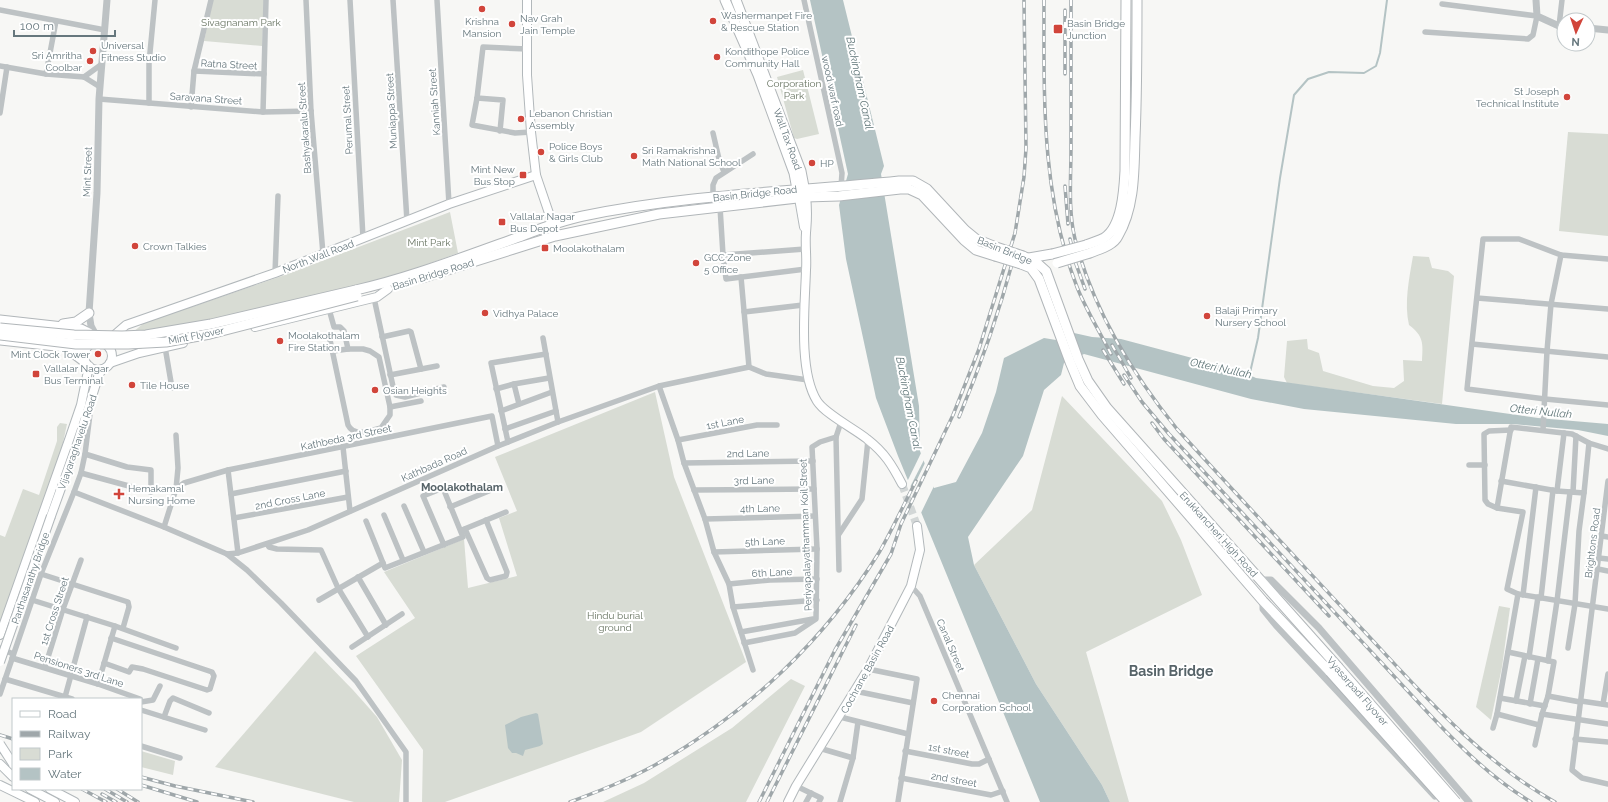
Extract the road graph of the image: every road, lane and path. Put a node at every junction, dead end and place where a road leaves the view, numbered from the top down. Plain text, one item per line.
1 (107, 0) edge
2 (155, 0) edge
3 (211, 0) edge
4 (266, 0) edge
5 (306, 0) edge
6 (350, 0) edge
7 (393, 0) edge
8 (437, 0) edge
9 (527, 0) edge
10 (725, 0) edge
11 (736, 0) edge
12 (804, 0) edge
13 (1126, 0) edge
14 (1137, 0) edge
15 (1536, 0) edge
16 (1562, 0) edge
17 (1442, 4) dead end
18 (0, 10) edge
19 (1562, 12) edge
20 (1537, 16) junction
21 (56, 21) junction
22 (1556, 24) edge
23 (1596, 29) edge
24 (105, 30) junction
25 (1608, 30) edge
26 (1425, 32) dead end
27 (527, 49) junction
28 (102, 64) junction
29 (0, 66) edge
30 (7, 67) junction
31 (194, 71) junction
32 (46, 74) junction
33 (264, 74) junction
34 (84, 77) junction
35 (100, 87) junction
36 (478, 98) junction
37 (99, 99) junction
38 (149, 103) junction
39 (192, 107) junction
40 (311, 111) junction
41 (264, 112) junction
42 (0, 113) edge
43 (500, 130) junction
44 (531, 132) junction
45 (712, 133) dead end
46 (753, 154) dead end
47 (724, 172) junction
48 (536, 175) junction
49 (841, 190) junction
50 (802, 193) junction
51 (278, 196) dead end
52 (713, 197) junction
53 (664, 202) junction
54 (449, 204) junction
55 (720, 207) junction
56 (666, 213) junction
57 (407, 221) junction
58 (553, 225) junction
59 (363, 238) junction
60 (805, 249) junction
61 (1088, 249) junction
62 (323, 254) junction
63 (1561, 254) junction
64 (722, 255) junction
65 (1024, 259) junction
66 (1608, 259) edge
67 (806, 269) junction
68 (1046, 271) junction
69 (275, 273) junction
70 (741, 277) junction
71 (368, 287) joint
72 (388, 288) junction
73 (356, 293) junction
74 (374, 298) junction
75 (1476, 298) junction
76 (1551, 304) junction
77 (803, 305) junction
78 (329, 309) junction
79 (1608, 309) edge
80 (89, 312) junction
81 (744, 312) junction
82 (0, 320) edge
83 (126, 325) junction
84 (55, 326) junction
85 (0, 328) edge
86 (1063, 332) junction
87 (0, 335) edge
88 (382, 337) junction
89 (543, 338) dead end
90 (0, 340) edge
91 (330, 340) dead end
92 (100, 343) junction
93 (1472, 344) junction
94 (65, 347) junction
95 (165, 347) junction
96 (348, 349) junction
97 (85, 350) junction
98 (333, 351) junction
99 (1547, 351) junction
100 (139, 353) junction
101 (546, 354) junction
102 (1608, 357) edge
103 (1074, 361) junction
104 (87, 364) junction
105 (107, 366) junction
106 (437, 366) dead end
107 (749, 367) junction
108 (421, 369) junction
109 (390, 375) junction
110 (549, 378) junction
111 (808, 380) junction
112 (514, 384) junction
113 (658, 386) junction
114 (444, 387) dead end
115 (172, 388) dead end
116 (496, 389) junction
117 (552, 392) junction
118 (1545, 399) junction
119 (92, 400) junction
120 (421, 401) dead end
121 (519, 404) junction
122 (1608, 405) edge
123 (390, 407) junction
124 (501, 411) junction
125 (556, 412) junction
126 (558, 422) junction
127 (841, 422) junction
128 (776, 425) dead end
129 (505, 429) junction
130 (1543, 429) junction
131 (1511, 430) junction
132 (1564, 433) junction
133 (176, 435) dead end
134 (1576, 436) junction
135 (836, 438) junction
136 (678, 440) junction
137 (868, 440) junction
138 (508, 442) junction
139 (1589, 443) junction
140 (498, 446) junction
141 (343, 447) junction
142 (1608, 449) edge
143 (85, 454) junction
144 (813, 461) junction
145 (684, 463) junction
146 (1469, 465) dead end
147 (1485, 465) junction
148 (228, 470) junction
149 (346, 471) junction
150 (81, 473) junction
151 (1501, 481) junction
152 (1608, 481) edge
153 (902, 484) tunnel mouth
154 (1536, 487) junction
155 (496, 488) dead end
156 (814, 488) junction
157 (176, 489) junction
158 (694, 490) junction
159 (1555, 491) junction
160 (74, 492) junction
161 (1572, 492) junction
162 (1584, 493) junction
163 (1607, 493) edge
164 (231, 494) junction
165 (348, 497) junction
166 (404, 506) dead end
167 (450, 507) junction
168 (1606, 507) edge
169 (1497, 508) junction
170 (350, 511) junction
171 (506, 512) dead end
172 (47, 515) junction
173 (384, 515) dead end
174 (815, 516) junction
175 (234, 518) junction
176 (705, 519) junction
177 (486, 520) junction
178 (366, 522) dead end
179 (917, 526) tunnel mouth
180 (164, 527) junction
181 (463, 530) junction
182 (839, 534) junction
183 (1605, 536) edge
184 (267, 544) junction
185 (444, 545) junction
186 (817, 549) junction
187 (424, 552) junction
188 (714, 552) junction
189 (238, 553) junction
190 (228, 554) junction
191 (1599, 558) junction
192 (1608, 559) edge
193 (81, 560) dead end
194 (403, 560) junction
195 (384, 565) junction
196 (1598, 569) junction
197 (839, 570) dead end
198 (1608, 571) edge
199 (41, 574) junction
200 (358, 577) junction
201 (817, 579) junction
202 (1260, 580) junction
203 (729, 584) junction
204 (72, 585) junction
205 (911, 586) junction
206 (338, 588) junction
207 (1520, 594) junction
208 (1539, 598) junction
209 (32, 600) junction
210 (319, 600) dead end
211 (817, 600) junction
212 (1263, 601) junction
213 (1557, 601) junction
214 (1575, 604) junction
215 (733, 607) junction
216 (1593, 607) junction
217 (63, 609) junction
218 (1608, 609) edge
219 (402, 614) dead end
220 (86, 617) junction
221 (816, 619) junction
222 (386, 625) junction
223 (115, 626) junction
224 (123, 628) junction
225 (741, 632) junction
226 (0, 635) edge
227 (368, 637) junction
228 (111, 638) junction
229 (744, 643) junction
230 (352, 647) dead end
231 (0, 648) edge
232 (176, 648) dead end
233 (1568, 648) dead end
234 (1508, 652) junction
235 (12, 656) junction
236 (1527, 656) junction
237 (1538, 659) junction
238 (1548, 661) junction
239 (0, 662) edge
240 (104, 663) junction
241 (45, 667) junction
242 (868, 669) junction
243 (753, 670) dead end
244 (1334, 670) junction
245 (1608, 674) edge
246 (72, 676) junction
247 (5, 679) junction
248 (98, 684) junction
249 (160, 686) dead end
250 (855, 691) junction
251 (0, 694) edge
252 (1548, 696) junction
253 (65, 697) junction
254 (68, 698) edge
255 (135, 698) edge
256 (1500, 698) junction
257 (142, 700) edge
258 (1516, 701) junction
259 (1580, 702) junction
260 (913, 703) junction
261 (1530, 704) junction
262 (1605, 705) edge
263 (1545, 706) junction
264 (142, 710) edge
265 (209, 713) dead end
266 (1497, 714) junction
267 (1542, 714) junction
268 (164, 717) junction
269 (840, 717) junction
270 (1578, 720) junction
271 (858, 722) junction
272 (1608, 724) edge
273 (1539, 726) junction
274 (1493, 728) dead end
275 (205, 730) dead end
276 (908, 734) junction
277 (1575, 739) junction
278 (1608, 742) edge
279 (0, 744) edge
280 (1535, 745) dead end
281 (142, 746) edge
282 (819, 748) junction
283 (906, 751) junction
284 (180, 758) dead end
285 (853, 758) junction
286 (989, 760) junction
287 (12, 762) edge
288 (0, 764) edge
289 (12, 776) edge
290 (901, 778) junction
291 (1608, 784) edge
292 (0, 785) edge
293 (796, 786) junction
294 (1456, 787) junction
295 (32, 790) edge
296 (52, 790) edge
297 (1003, 791) junction
298 (811, 793) junction
299 (35, 802) edge
300 (55, 802) edge
301 (75, 802) edge
302 (406, 802) edge
303 (788, 802) edge
304 (806, 802) edge
305 (819, 802) edge
306 (840, 802) edge
307 (898, 802) edge
308 (1007, 802) edge
309 (1440, 802) edge
310 (1446, 802) edge
311 (1456, 802) edge
312 (1470, 802) edge

1 - 24 street, Mint Street
2 - 38 street
3 - 31 street
4 - 33 street
5 - 40 street, Bashyakaralu Street
6 - 59 street, Perumal Street
7 - 57 street, Muniappa Street
8 - 54 street, Kanniah Street
9 - 27 main road
10 - 50 main road, Wall Tax Road
11 - 50 main road, Wall Tax Road
12 - 49 street, wood warf road
13 - 61 main road
14 - 61 main road
15 - 20 street
16 - 19 street
17 - 20 street
18 - 21 street
20 - 22 street
20 - 26 street
21 - 24 street
21 - 32 street
23 - 25 street
24 - 28 street, Mint Street
27 - 36 street
27 - 44 main road
28 - 34 street
28 - 35 street, Mint Street
29 - 30 street
30 - 32 street
30 - 42 street
31 - 33 street, Ratna Street
31 - 39 street
32 - 34 street
33 - 41 street
34 - 35 street
35 - 37 street, Mint Street
36 - 43 street
36 - 43 street
37 - 38 street, Saravana Street
37 - 80 street, Mint Street
38 - 39 street, Saravana Street
39 - 41 street, Saravana Street
40 - 41 street, Saravana Street
40 - 62 street, Bashyakaralu Street
43 - 44 street
44 - 48 main road
45 - 47 street
46 - 47 street
47 - 52 street
48 - 54 main road, North Wall Road
48 - 58 main road
49 - 50 main road, Basin Bridge
49 - 65 main road, Basin Bridge, bridge
50 - 52 main road, Basin Bridge Road
50 - 55 main road, Basin Bridge Road
50 - 60 main road
51 - 69 street
52 - 53 main road, Basin Bridge Road
53 - 56 main road
53 - 58 main road, Basin Bridge Road
54 - 57 main road, North Wall Road
55 - 56 main road, Basin Bridge Road
55 - 64 street
56 - 72 main road, Basin Bridge Road
57 - 59 main road, North Wall Road
58 - 71 main road, Basin Bridge Road
59 - 62 main road, North Wall Road
60 - 64 street
60 - 67 main road
61 - 65 main road, bridge
61 - 68 main road, bridge
62 - 69 main road, North Wall Road
63 - 66 street
63 - 75 street
63 - 76 street
64 - 70 street
65 - 68 main road, Basin Bridge
65 - 86 main road, Basin Bridge
67 - 70 street
67 - 77 main road
68 - 86 main road, Basin Bridge
69 - 83 main road, North Wall Road
70 - 81 street
71 - 73 main road, Mint Flyover
72 - 73 main road, Mint Flyover
72 - 74 main road, Basin Bridge Road
73 - 85 main road, Mint Flyover, bridge
73 - 87 main road, Mint Flyover, bridge
74 - 78 main road, Basin Bridge Road
74 - 88 street
75 - 76 street
75 - 93 street
76 - 79 street
76 - 99 street
77 - 81 street
77 - 111 main road
78 - 95 main road, Basin Bridge Road
78 - 96 street
80 - 84 main road
80 - 92 street, Mint Street
81 - 107 street
82 - 84 main road
83 - 92 main road, North Wall Road
83 - 100 main road
84 - 92 main road
84 - 94 main road
86 - 103 main road, Basin Bridge
88 - 108 street
88 - 109 street
89 - 101 street
90 - 94 main road
91 - 98 street
92 - 97 main road
92 - 105 main road
93 - 99 street
93 - 118 street
94 - 97 main road
94 - 104 main road
95 - 100 main road, Basin Bridge Road
95 - 115 street
96 - 98 street
96 - 123 street
97 - 104 main road
98 - 123 street
99 - 102 street
99 - 118 street
100 - 105 main road, Basin Bridge Road
101 - 110 street
101 - 116 street
103 - 202 main road, Erukkancheri High Road
103 - 212 main road, Erukkancheri High Road
104 - 105 main road
104 - 172 main road, Vijayaraghavelu Road
105 - 119 main road, Vijayaraghavelu Road
106 - 108 street
107 - 111 street
107 - 113 street, Kathbada Road
108 - 109 street
109 - 114 street
110 - 112 street
110 - 117 street
111 - 127 main road
112 - 116 street
112 - 121 street
113 - 126 street, Kathbada Road
113 - 136 street
116 - 124 street
117 - 121 street
117 - 125 street
118 - 122 street
118 - 130 street
119 - 143 street
119 - 172 main road, Vijayaraghavelu Road
120 - 123 street
121 - 124 street
124 - 129 street
125 - 126 street
125 - 129 street
126 - 138 street, Kathbada Road
127 - 135 street
127 - 137 main road
128 - 136 street, 1st Lane
129 - 138 street
130 - 131 street
130 - 132 street
131 - 147 street
131 - 151 street
132 - 134 street
132 - 159 street
133 - 157 street
134 - 139 street
134 - 161 street
135 - 144 street, Periyapalayathamman Koil Street
135 - 182 street
136 - 145 street
137 - 153 main road
137 - 182 street
138 - 140 street, Kathbada Road
139 - 142 street
139 - 162 street
140 - 141 street, Kathbeda 3rd Street
140 - 170 street, Kathbada Road
141 - 148 street, Kathbeda 3rd Street
141 - 149 street
143 - 150 street
143 - 150 street
144 - 145 street, 2nd Lane
144 - 156 street, Periyapalayathamman Koil Street
145 - 158 street
146 - 147 street
147 - 169 street
148 - 157 street, Kathbeda 3rd Street
148 - 164 street
149 - 164 street
149 - 165 street
150 - 160 street
151 - 154 street
151 - 169 street
152 - 163 street, Brightons Road
154 - 159 street
154 - 207 street
155 - 167 street
156 - 158 street, 3rd Lane
156 - 174 street, Periyapalayathamman Koil Street
157 - 180 street
158 - 176 street
159 - 161 street
159 - 208 street
160 - 180 street, Kathbada Road
160 - 199 street
161 - 162 street
161 - 213 street
162 - 214 street
163 - 168 street, Brightons Road
164 - 175 street
165 - 170 street
165 - 175 street, 2nd Cross Lane
166 - 187 street
167 - 181 street
167 - 185 street
168 - 183 street, Brightons Road
169 - 207 street
170 - 184 street, Kathbada Road
171 - 177 street
172 - 226 main road, Parthasarathy Bridge
172 - 239 main road, Parthasarathy Bridge, bridge
173 - 194 street
174 - 176 street, 4th Lane
174 - 186 street, Periyapalayathamman Koil Street
175 - 189 street
176 - 188 street
177 - 181 street
177 - 181 street
178 - 195 street
179 - 205 main road, Cochrane Basin Road
180 - 190 street, Kathbada Road
181 - 185 street
182 - 197 street
183 - 191 street, Brightons Road
184 - 189 street, Kathbada Road
184 - 206 street
185 - 187 street
186 - 188 street, 5th Lane
186 - 201 street, Periyapalayathamman Koil Street
187 - 194 street
188 - 203 street
189 - 190 street, Kathbada Road
190 - 302 street
191 - 192 street
191 - 196 street, Brightons Road
193 - 204 street, 1st Cross Street
194 - 195 street
195 - 200 street
196 - 198 street
196 - 216 street, Brightons Road
199 - 204 street
199 - 209 street
200 - 206 street
200 - 222 street
201 - 203 street, 6th Lane
201 - 211 street, Periyapalayathamman Koil Street
202 - 244 main road, Vyasarpadi Flyover
202 - 294 street, Erukkancheri High Road
203 - 215 street
204 - 217 street, 1st Cross Street
204 - 224 street
205 - 242 main road, Cochrane Basin Road
205 - 286 street, Canal Street
206 - 210 street
206 - 227 street
207 - 208 street
207 - 234 street
208 - 213 street
208 - 236 street
209 - 217 street
209 - 235 street
211 - 215 street
211 - 221 street, Periyapalayathamman Koil Street
212 - 244 main road, Vyasarpadi Flyover
212 - 309 street, Erukkancheri High Road
213 - 214 street
213 - 238 street
214 - 216 street
214 - 233 street
215 - 225 street
216 - 218 street
216 - 259 street, Brightons Road
217 - 220 street
217 - 241 street, 1st Cross Street
219 - 222 street
220 - 223 street
220 - 246 street
221 - 225 street
221 - 229 street, Periyapalayathamman Koil Street
222 - 227 street
223 - 224 street
223 - 228 street
224 - 232 street
225 - 229 street
227 - 230 street
228 - 240 street
228 - 240 street
229 - 243 street
231 - 235 street, Pensioners 3rd Lane
234 - 236 street
234 - 256 street
235 - 241 street, Pensioners 3rd Lane
235 - 247 street
236 - 237 street
236 - 258 street
237 - 238 street
237 - 261 street
238 - 252 street
240 - 248 street
241 - 246 street, Pensioners 3rd Lane
242 - 250 main road, Cochrane Basin Road
242 - 260 street
244 - 310 main road, Vyasarpadi Flyover, bridge
244 - 311 main road, Vyasarpadi Flyover, bridge
245 - 262 street
246 - 248 street, Pensioners 3rd Lane
246 - 253 street
247 - 251 street
247 - 253 street
248 - 255 street, Pensioners 3rd Lane
249 - 257 street
250 - 260 street
250 - 269 main road, Cochrane Basin Road
252 - 259 street
252 - 263 street
253 - 254 street
256 - 258 street
256 - 266 street
258 - 261 street
259 - 262 street
259 - 270 street, Brightons Road
260 - 276 street
261 - 263 street
263 - 267 street
264 - 268 street
265 - 268 street
266 - 273 street
266 - 274 street
267 - 270 street
267 - 273 street
268 - 275 street
269 - 271 street
269 - 282 main road, Cochrane Basin Road
270 - 272 street
270 - 277 street, Brightons Road
271 - 276 street
271 - 285 street
273 - 280 street
276 - 283 street
277 - 278 street
277 - 291 street, Brightons Road
279 - 287 main road, bridge
281 - 284 street
282 - 285 street
282 - 293 main road, Cochrane Basin Road
283 - 286 street, 1st street
283 - 290 street
285 - 306 street
286 - 297 street, Canal Street
288 - 289 main road
290 - 297 street, 2nd street
290 - 307 street
292 - 299 main road
293 - 298 street
293 - 303 main road, Cochrane Basin Road
294 - 309 street
294 - 312 street, Erukkancheri High Road
295 - 300 main road
296 - 301 main road
297 - 308 street, Canal Street
298 - 304 street
298 - 305 street

